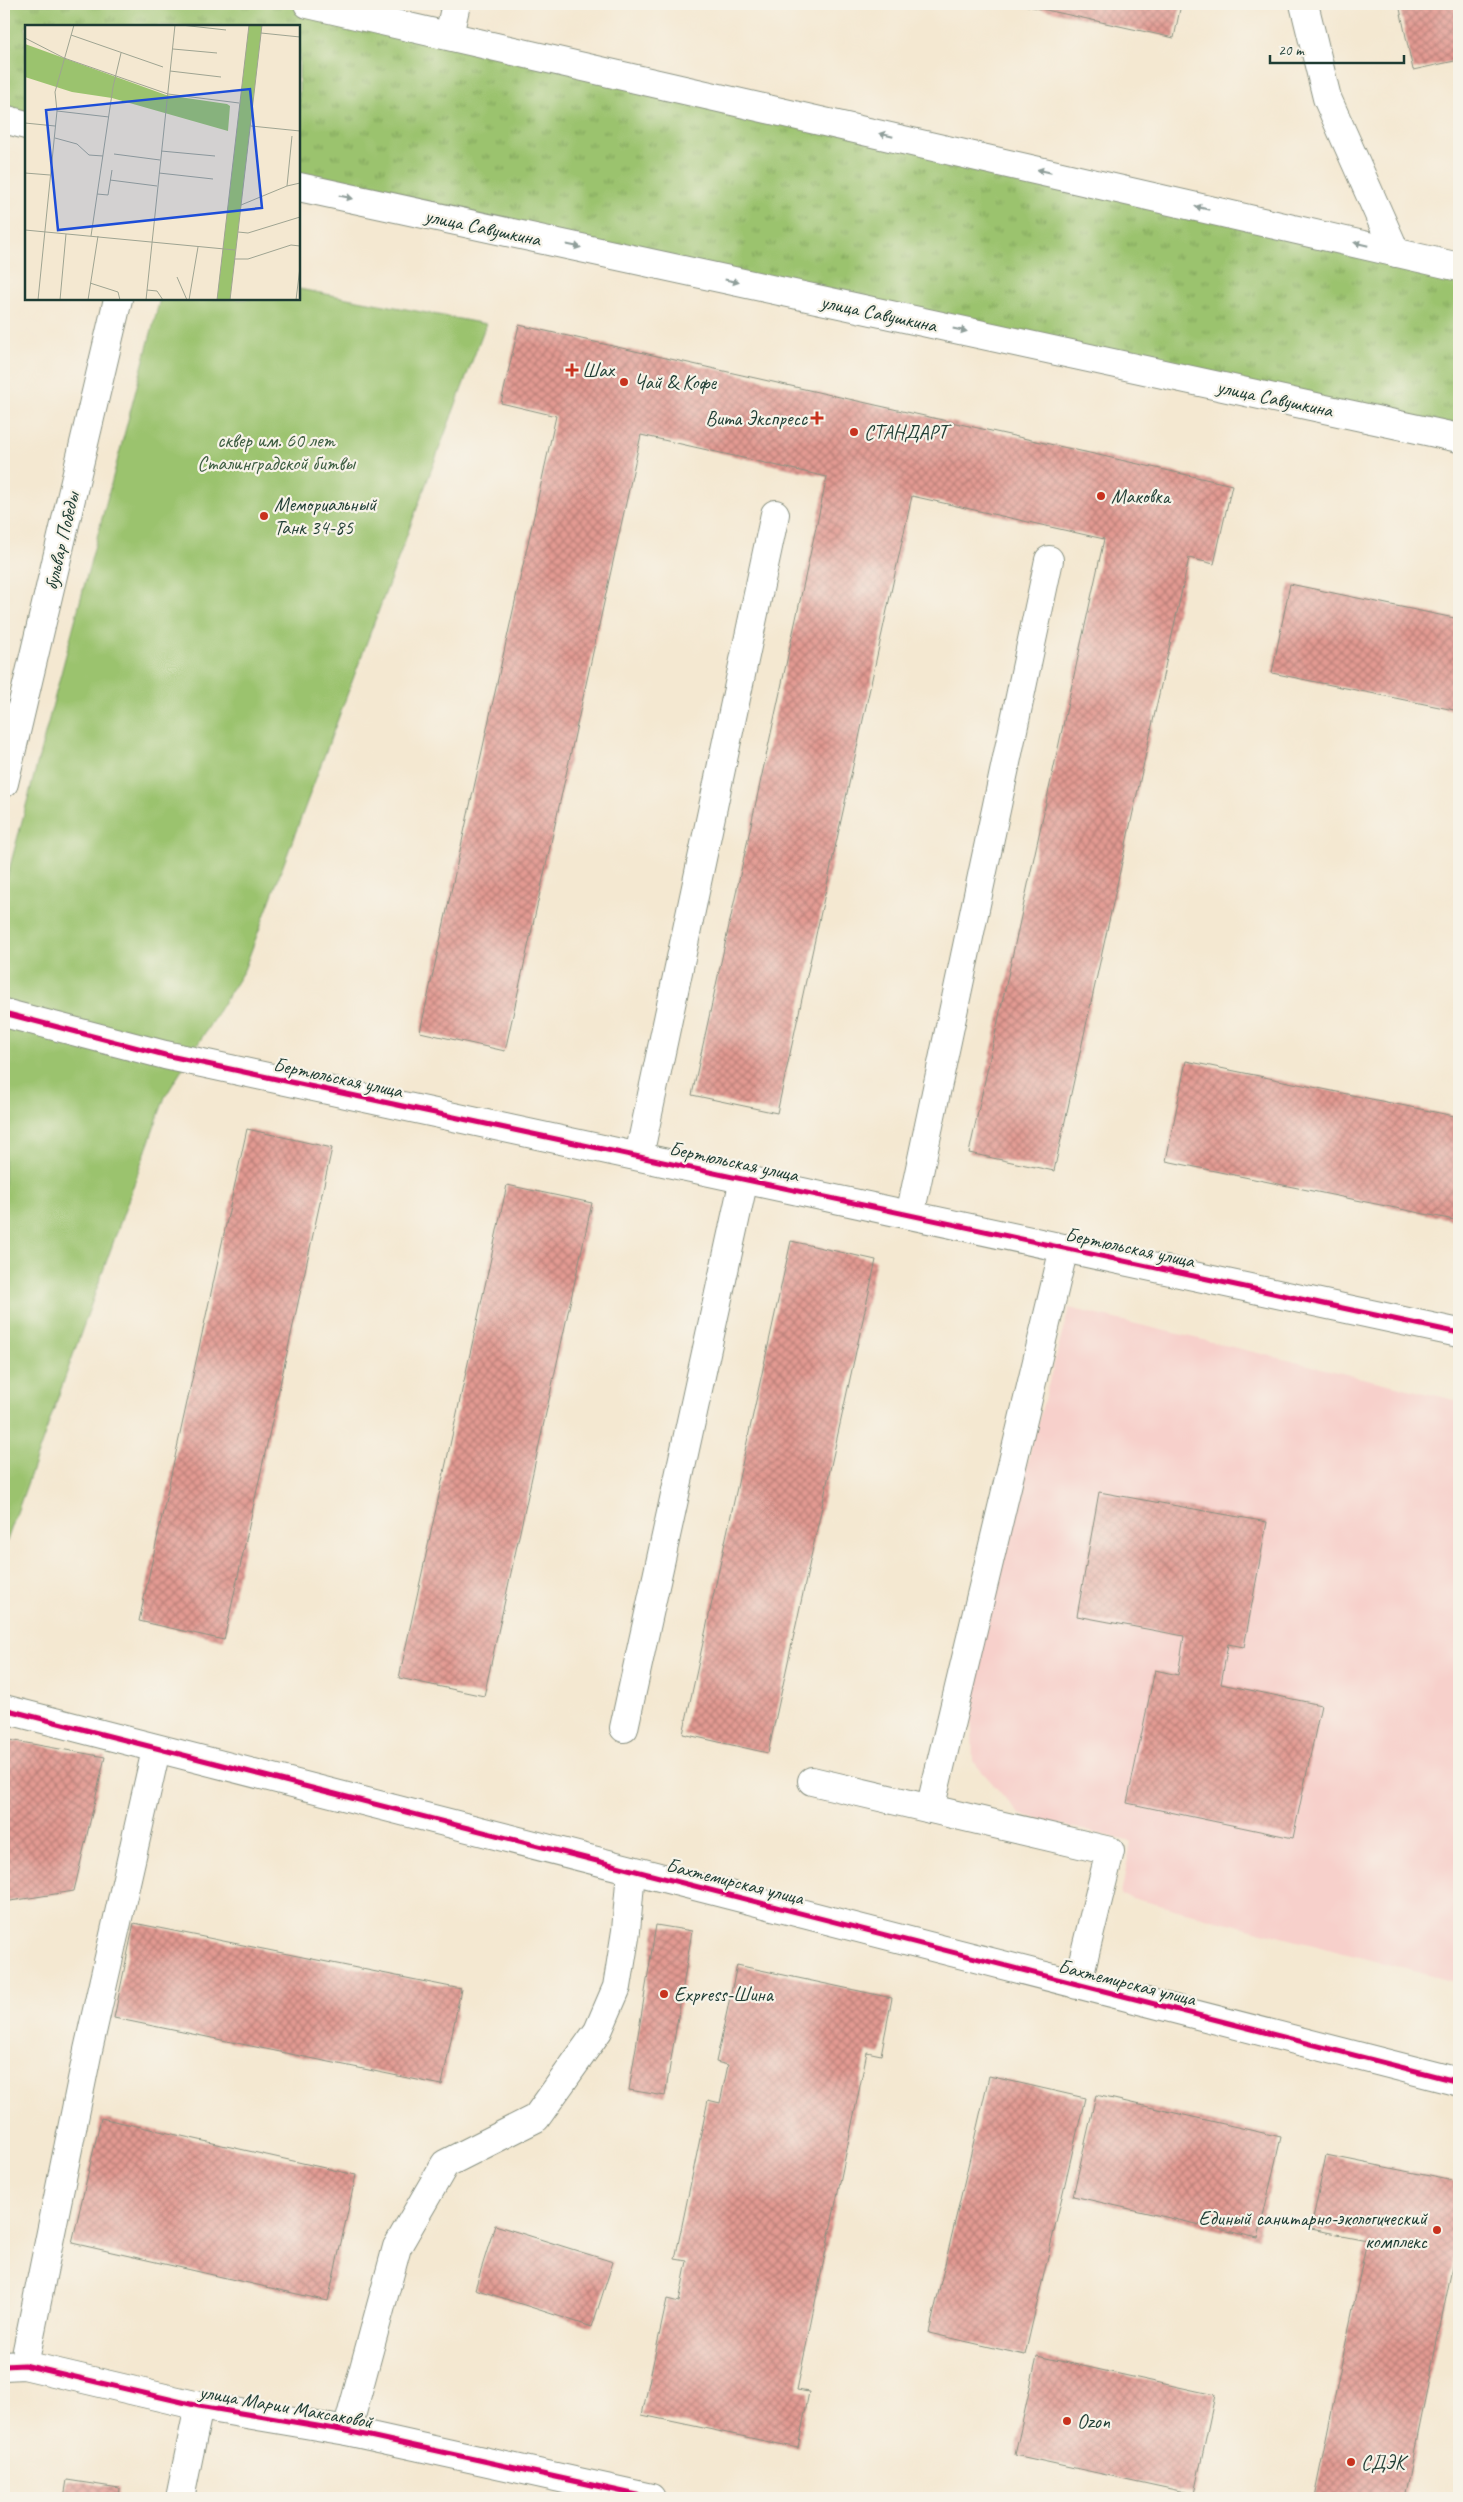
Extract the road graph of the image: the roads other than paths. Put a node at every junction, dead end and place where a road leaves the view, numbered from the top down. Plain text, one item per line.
1 (308, 4) edge
2 (456, 4) edge
3 (1304, 4) edge
4 (449, 35) junction
5 (4, 119) edge
6 (25, 125) edge
7 (300, 187) edge
8 (1396, 253) junction
9 (1459, 267) edge
10 (118, 300) edge
11 (1459, 438) edge
12 (775, 514) dead end
13 (1049, 560) dead end
14 (4, 783) edge
15 (4, 1013) edge
16 (639, 1156) junction
17 (744, 1179) junction
18 (910, 1215) junction
19 (1064, 1248) junction
20 (1459, 1333) edge
21 (4, 1710) edge
22 (624, 1728) dead end
23 (156, 1750) junction
24 (812, 1781) dead end
25 (930, 1809) junction
26 (631, 1870) junction
27 (1077, 1984) junction
28 (1459, 2082) edge
29 (14, 2365) edge
30 (199, 2406) junction
31 (347, 2431) junction
32 (180, 2498) edge
33 (651, 2498) edge

1 - 4 main road
2 - 4 main road
3 - 8 main road
8 -> 4 main road
5 - 6 main road
7 -> 11 main road, улица Савушкина
8 - 9 main road
10 - 14 main road, бульвар Победы
12 - 16 main road
13 - 18 main road
15 - 16 main road, Бертюльская улица
16 - 17 main road, Бертюльская улица
17 - 18 main road, Бертюльская улица
17 - 22 main road
18 - 19 main road, Бертюльская улица
19 - 20 main road, Бертюльская улица
19 - 25 main road
21 - 23 main road, Бахтемирская улица
23 - 26 main road, Бахтемирская улица
23 - 29 main road
24 - 25 main road
25 - 27 main road
26 - 27 main road, Бахтемирская улица
26 - 31 main road
27 - 28 main road, Бахтемирская улица
29 - 30 main road, улица Марии Максаковой
30 - 31 main road, улица Марии Максаковой
30 - 32 main road
31 - 33 main road, улица Марии Максаковой

